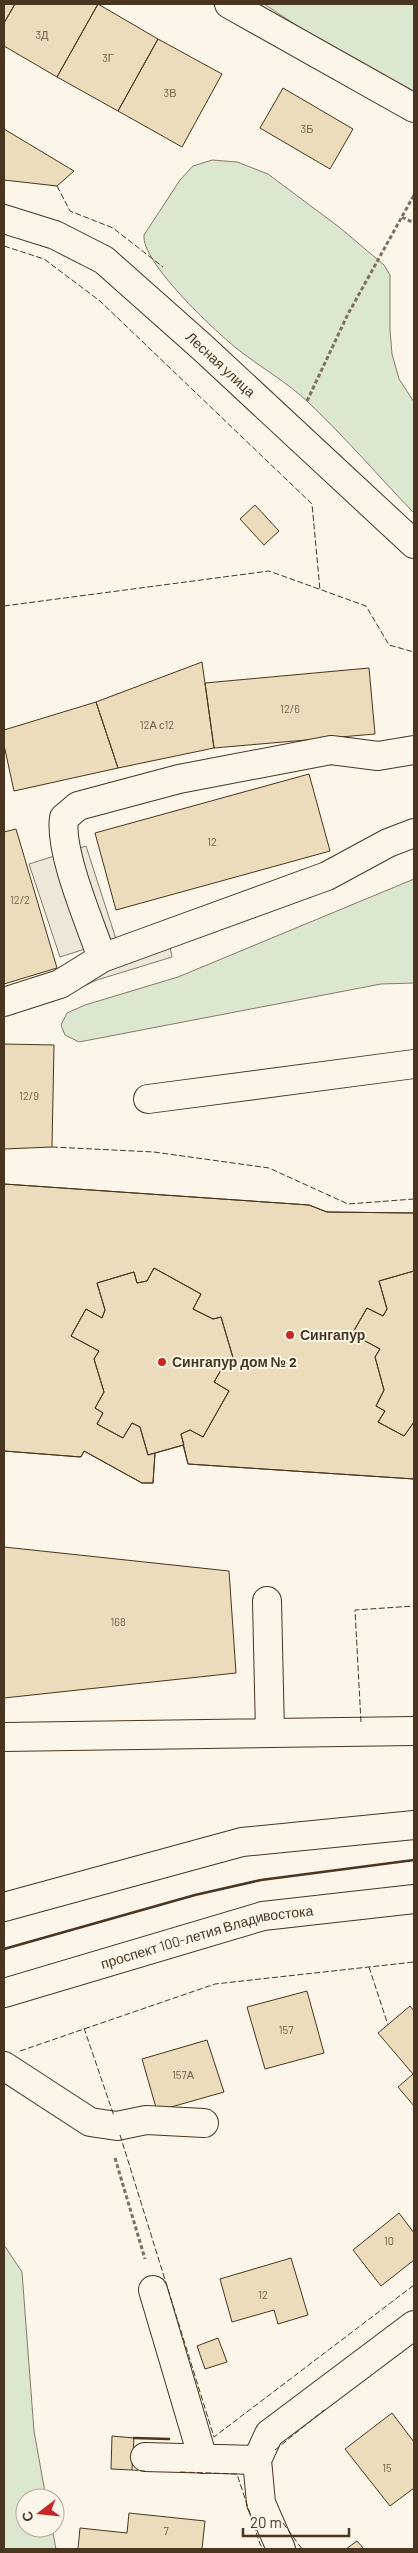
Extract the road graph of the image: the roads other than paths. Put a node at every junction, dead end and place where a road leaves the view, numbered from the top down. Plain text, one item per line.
1 (229, 4) edge
2 (414, 108) edge
3 (4, 219) edge
4 (414, 544) edge
5 (414, 750) edge
6 (414, 833) edge
7 (102, 958) junction
8 (4, 1002) edge
9 (414, 1064) edge
10 (148, 1099) dead end
11 (267, 1601) dead end
12 (414, 1732) edge
13 (270, 1733) junction
14 (4, 1736) edge
15 (414, 1825) edge
16 (414, 1899) edge
17 (4, 1908) edge
18 (4, 1993) edge
19 (4, 2066) edge
20 (204, 2123) dead end
21 (154, 2290) road end
22 (414, 2325) edge
23 (145, 2458) dead end
24 (202, 2458) junction
25 (257, 2460) junction
26 (281, 2549) edge

1 - 2 main road
3 - 4 main road, Лесная улица
5 - 7 main road
6 - 7 main road
7 - 8 main road
9 - 10 main road
11 - 13 main road
12 - 13 main road
13 - 14 main road
15 - 17 main road
16 - 18 main road, проспект 100-летия Владивостока
19 - 20 main road
21 - 24 main road
22 - 25 main road
23 - 24 main road
24 - 25 main road
25 - 26 main road

